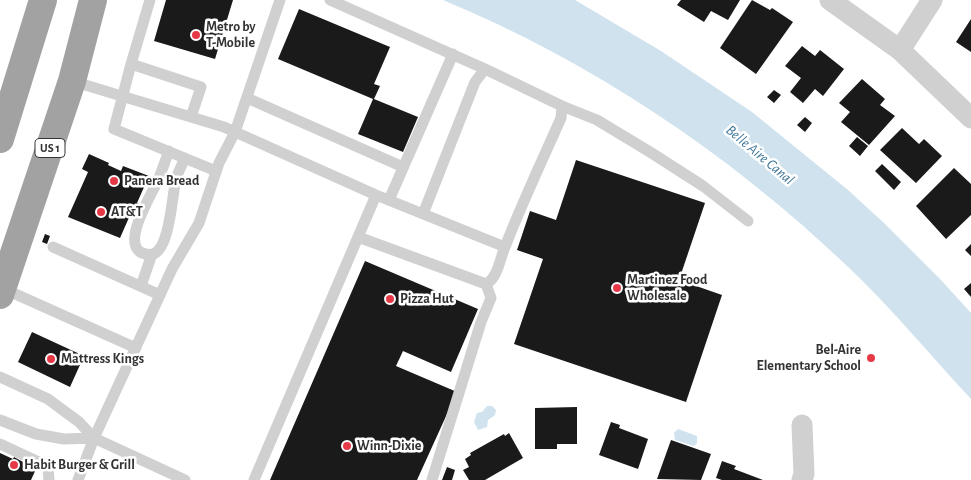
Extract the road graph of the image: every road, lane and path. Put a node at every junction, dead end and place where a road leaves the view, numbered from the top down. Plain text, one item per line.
1 (43, 0) edge
2 (93, 0) edge
3 (150, 0) edge
4 (280, 0) edge
5 (330, 0) edge
6 (830, 0) edge
7 (932, 0) edge
8 (900, 50) junction
9 (453, 54) junction
10 (131, 64) junction
11 (486, 69) junction
12 (72, 81) junction
13 (122, 96) junction
14 (247, 98) junction
15 (562, 106) junction
16 (191, 117) junction
17 (971, 118) edge
18 (235, 132) junction
19 (0, 139) edge
20 (169, 151) junction
21 (185, 158) junction
22 (403, 167) junction
23 (216, 170) junction
24 (376, 195) junction
25 (389, 200) junction
26 (423, 214) junction
27 (748, 220) dead end
28 (358, 237) junction
29 (53, 246) dead end
30 (505, 247) junction
31 (152, 254) junction
32 (486, 284) junction
33 (141, 286) junction
34 (1, 291) edge
35 (160, 295) junction
36 (136, 348) junction
37 (0, 378) edge
38 (0, 420) edge
39 (802, 425) dead end
40 (94, 438) junction
41 (0, 444) edge
42 (49, 480) edge
43 (78, 480) edge
44 (185, 480) edge
45 (254, 480) edge
46 (432, 480) edge
47 (802, 480) edge

1 - 19 highway
2 - 12 highway, US 1
3 - 10 lane
4 - 14 lane
5 - 9 lane
6 - 8 street
7 - 8 street
8 - 17 street
9 - 11 lane
9 - 22 lane
10 - 13 lane
10 - 16 lane
11 - 15 lane
11 - 26 lane
12 - 13 lane
12 - 34 highway, US 1
13 - 16 lane
13 - 20 lane
14 - 18 lane
14 - 22 lane
15 - 27 lane
15 - 30 lane
16 - 18 lane
18 - 23 lane
18 - 24 lane
20 - 21 lane
20 - 31 lane
21 - 23 lane
21 - 31 lane
22 - 25 lane
23 - 35 lane
24 - 25 lane
24 - 28 lane
25 - 26 lane
26 - 30 lane
28 - 32 lane
28 - 45 lane
29 - 33 lane
30 - 32 lane
31 - 33 lane
32 - 46 lane
33 - 35 lane
34 - 36 lane
35 - 36 lane
36 - 40 lane
37 - 40 lane
38 - 40 lane
39 - 47 street
40 - 43 lane
40 - 44 lane
41 - 42 lane

